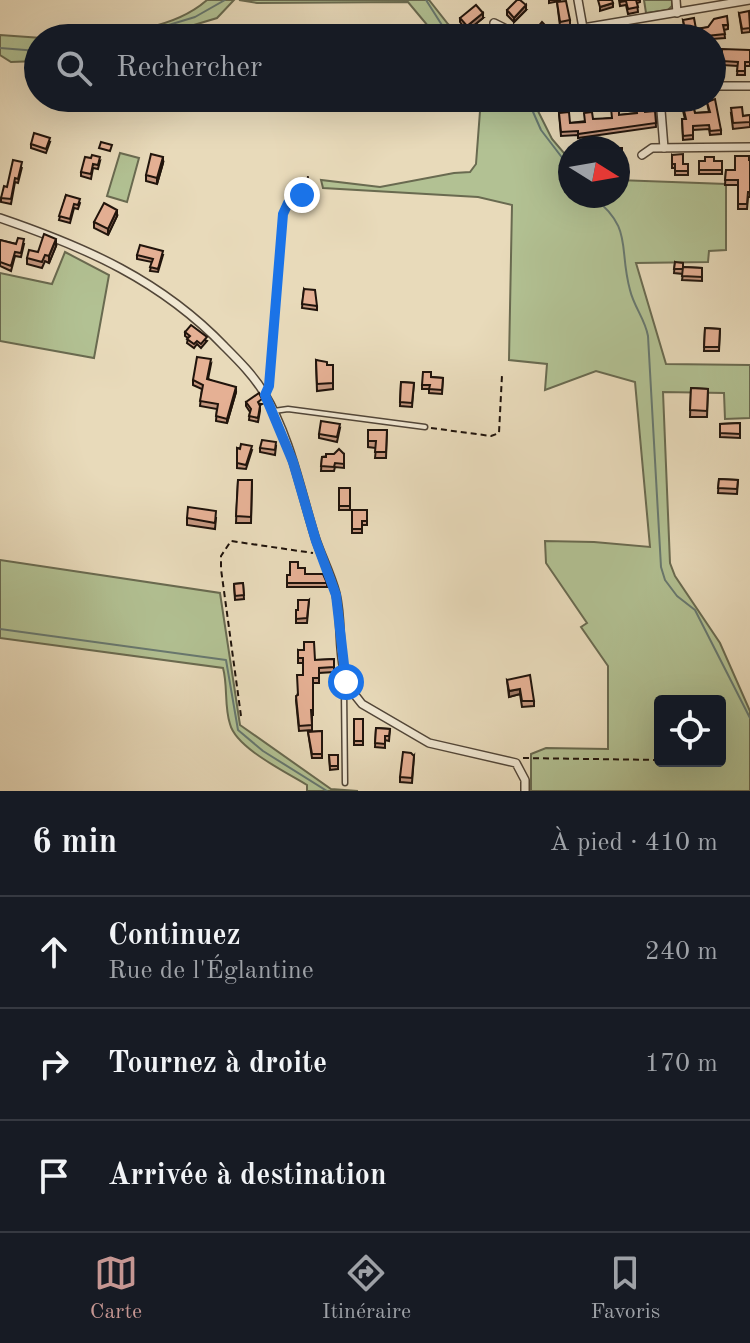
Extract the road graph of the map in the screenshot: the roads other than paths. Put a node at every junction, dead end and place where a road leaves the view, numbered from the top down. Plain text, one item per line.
1 (578, 0) edge
2 (676, 0) edge
3 (750, 0) edge
4 (677, 13) junction
5 (582, 24) edge
6 (608, 24) edge
7 (726, 86) edge
8 (750, 86) edge
9 (661, 112) edge
10 (750, 147) edge
11 (664, 148) junction
12 (642, 155) dead end
13 (0, 218) edge
14 (276, 305) road end
15 (265, 395) junction
16 (274, 411) junction
17 (425, 427) road end
18 (346, 682) junction
19 (345, 783) dead end
20 (525, 791) edge

1 - 5 street
2 - 4 street
3 - 4 street
4 - 6 street
7 - 8 street
9 - 11 street
10 - 11 street
11 - 12 street
13 - 15 street
14 - 15 lane
15 - 16 street
16 - 17 lane
16 - 18 street
18 - 19 lane
18 - 20 street

